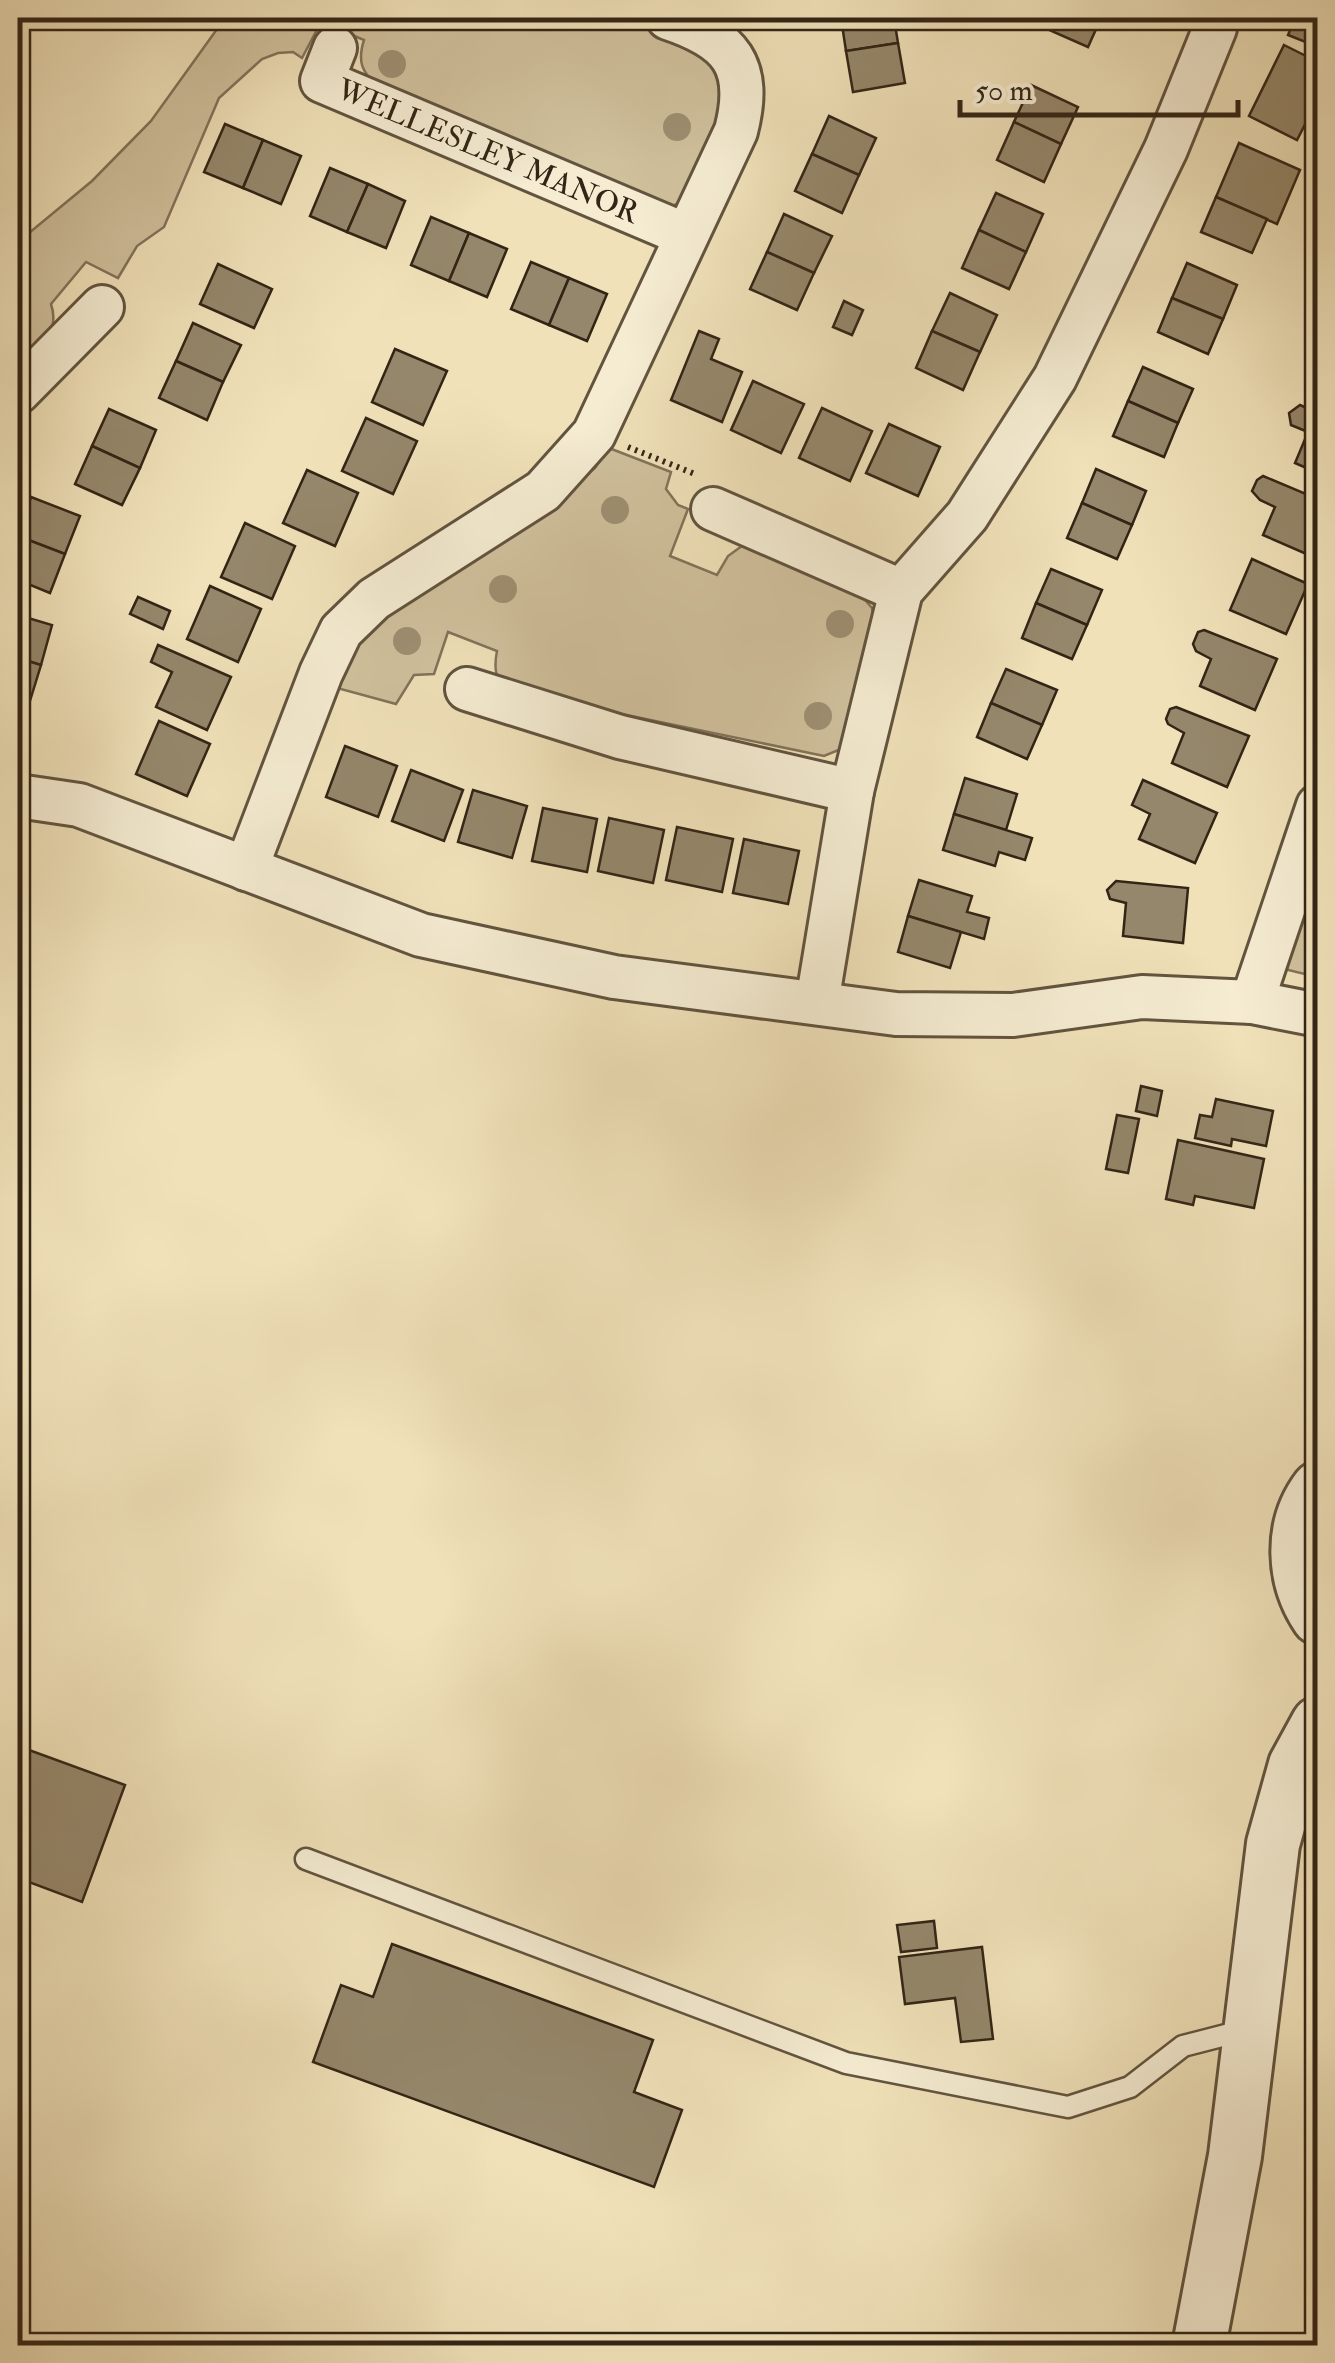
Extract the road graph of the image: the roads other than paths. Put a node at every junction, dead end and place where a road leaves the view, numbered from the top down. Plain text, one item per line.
1 (668, 18) edge
2 (1215, 28) dead end
3 (336, 48) dead end
4 (686, 236) junction
5 (102, 306) dead end
6 (18, 392) edge
7 (713, 509) road end
8 (900, 592) junction
9 (467, 689) dead end
10 (852, 791) junction
11 (18, 796) edge
12 (1318, 806) edge
13 (246, 869) junction
14 (817, 1002) junction
15 (1252, 1002) junction
16 (1318, 1015) edge
17 (1318, 1488) edge
18 (1318, 1618) edge
19 (1318, 1723) edge
20 (306, 1859) dead end
21 (1250, 2029) junction
22 (1199, 2346) edge

1 - 4 street
2 - 8 street
3 - 4 street, WELLESLEY MANOR
4 - 13 street
5 - 6 street
7 - 8 street
8 - 10 street
9 - 10 street
10 - 14 street
11 - 13 street
12 - 15 street
13 - 14 street
14 - 15 street
15 - 16 street
17 - 18 street
19 - 21 street
20 - 21 lane
21 - 22 street

